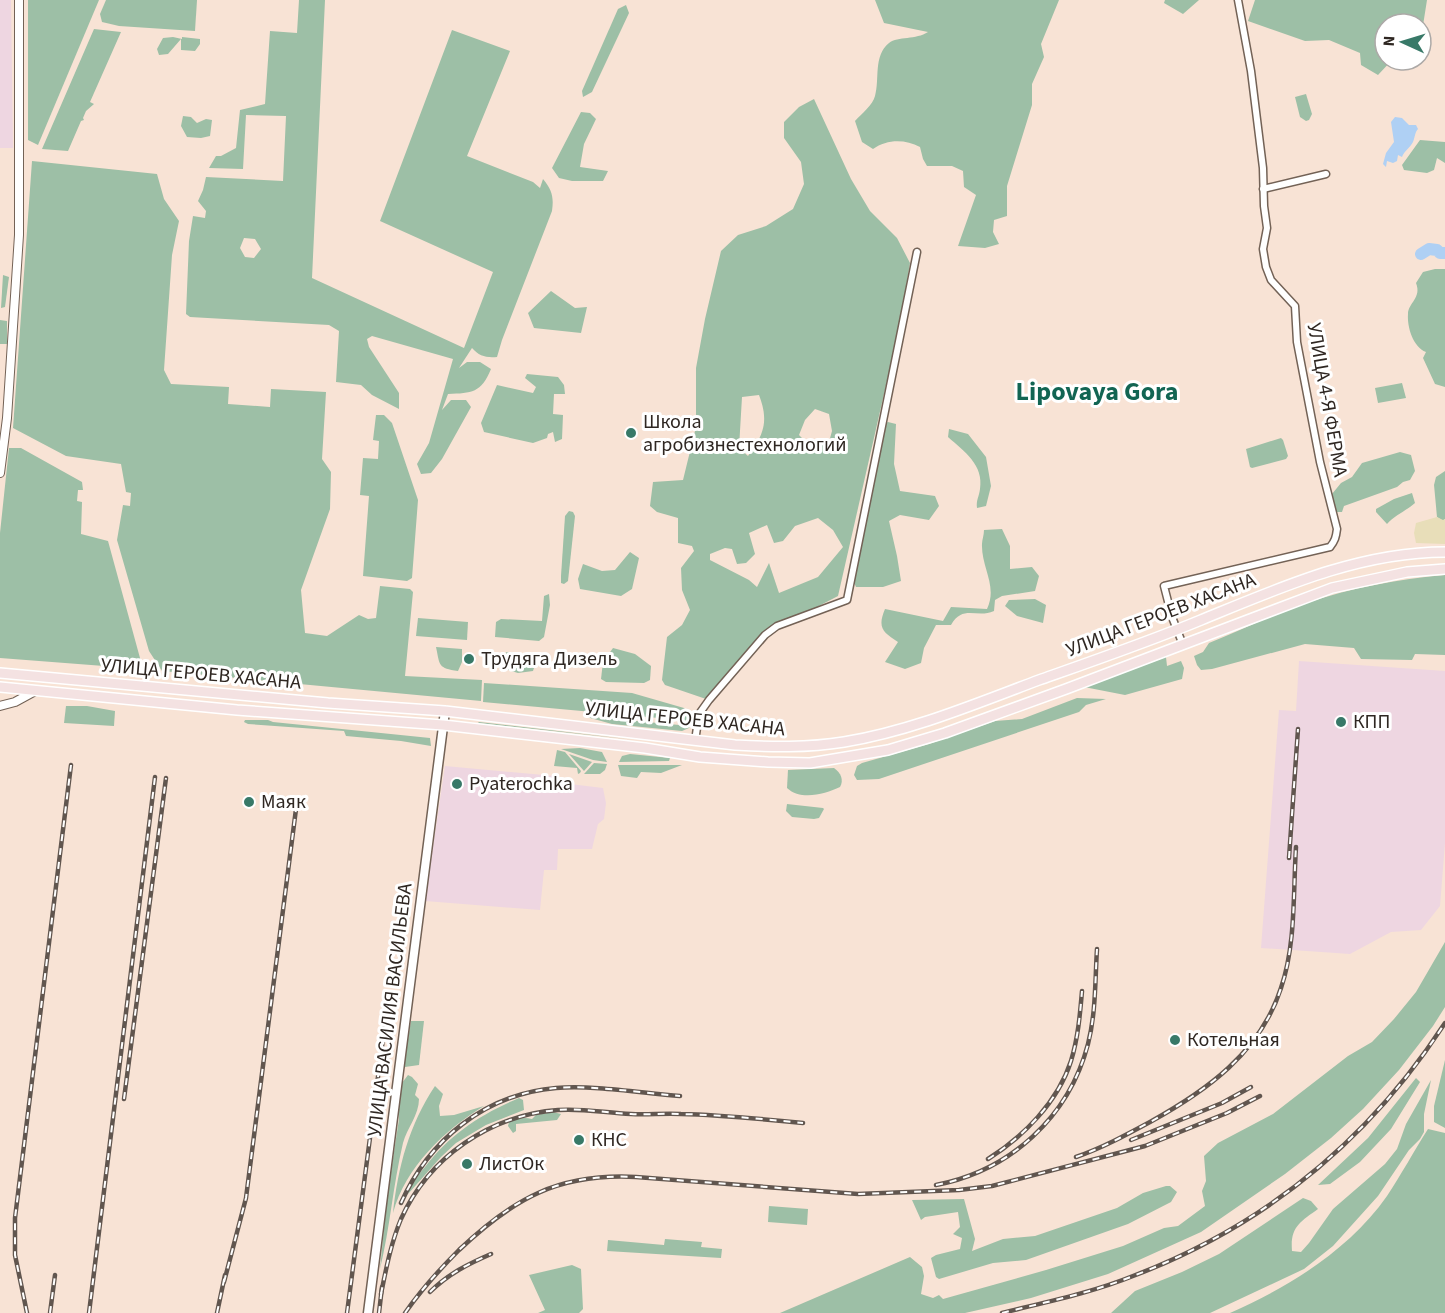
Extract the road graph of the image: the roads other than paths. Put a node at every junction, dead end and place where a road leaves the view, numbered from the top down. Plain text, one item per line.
1 (19, 0) edge
2 (1238, 0) edge
3 (1326, 174) dead end
4 (1263, 189) junction
5 (917, 252) dead end
6 (0, 473) edge
7 (1445, 552) edge
8 (1445, 569) edge
9 (1177, 630) junction
10 (1183, 645) junction
11 (0, 673) edge
12 (0, 687) edge
13 (38, 690) junction
14 (0, 706) edge
15 (445, 711) junction
16 (443, 725) junction
17 (695, 741) junction
18 (368, 1313) edge

1 - 6 street
2 - 4 street, УЛИЦА 4-Я ФЕРМА
3 - 4 street
4 - 9 street, УЛИЦА 4-Я ФЕРМА
5 - 17 street
7 - 9 main road, УЛИЦА ГЕРОЕВ ХАСАНА
8 - 10 main road, УЛИЦА ГЕРОЕВ ХАСАНА
9 - 10 street, УЛИЦА 4-Я ФЕРМА
9 - 17 main road, УЛИЦА ГЕРОЕВ ХАСАНА
10 - 16 main road, УЛИЦА ГЕРОЕВ ХАСАНА
11 - 15 main road, УЛИЦА ГЕРОЕВ ХАСАНА
12 - 13 main road, УЛИЦА ГЕРОЕВ ХАСАНА
13 - 14 street
13 - 16 main road, УЛИЦА ГЕРОЕВ ХАСАНА
15 - 16 main road, УЛИЦА ВАСИЛИЯ ВАСИЛЬЕВА
15 - 17 main road, УЛИЦА ГЕРОЕВ ХАСАНА
16 - 18 main road, УЛИЦА ВАСИЛИЯ ВАСИЛЬЕВА

